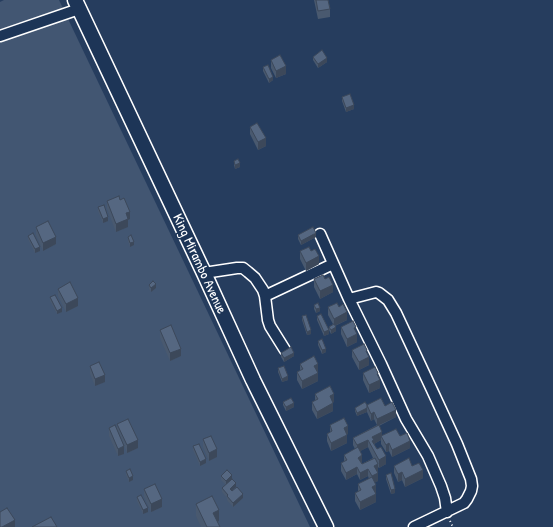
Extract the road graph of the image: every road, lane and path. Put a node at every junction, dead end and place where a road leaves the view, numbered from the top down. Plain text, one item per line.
1 (77, 4) edge
2 (0, 36) edge
3 (320, 234) dead end
4 (333, 264) junction
5 (204, 273) junction
6 (265, 296) junction
7 (349, 299) junction
8 (284, 350) edge
9 (447, 512) junction
10 (326, 527) edge
11 (414, 527) edge

1 - 2 street
1 - 5 main road, King Mirambo Avenue
3 - 4 street
4 - 6 street
4 - 7 street
5 - 6 street
5 - 10 main road, King Mirambo Avenue
6 - 8 street
7 - 9 street
7 - 9 street
9 - 11 street

